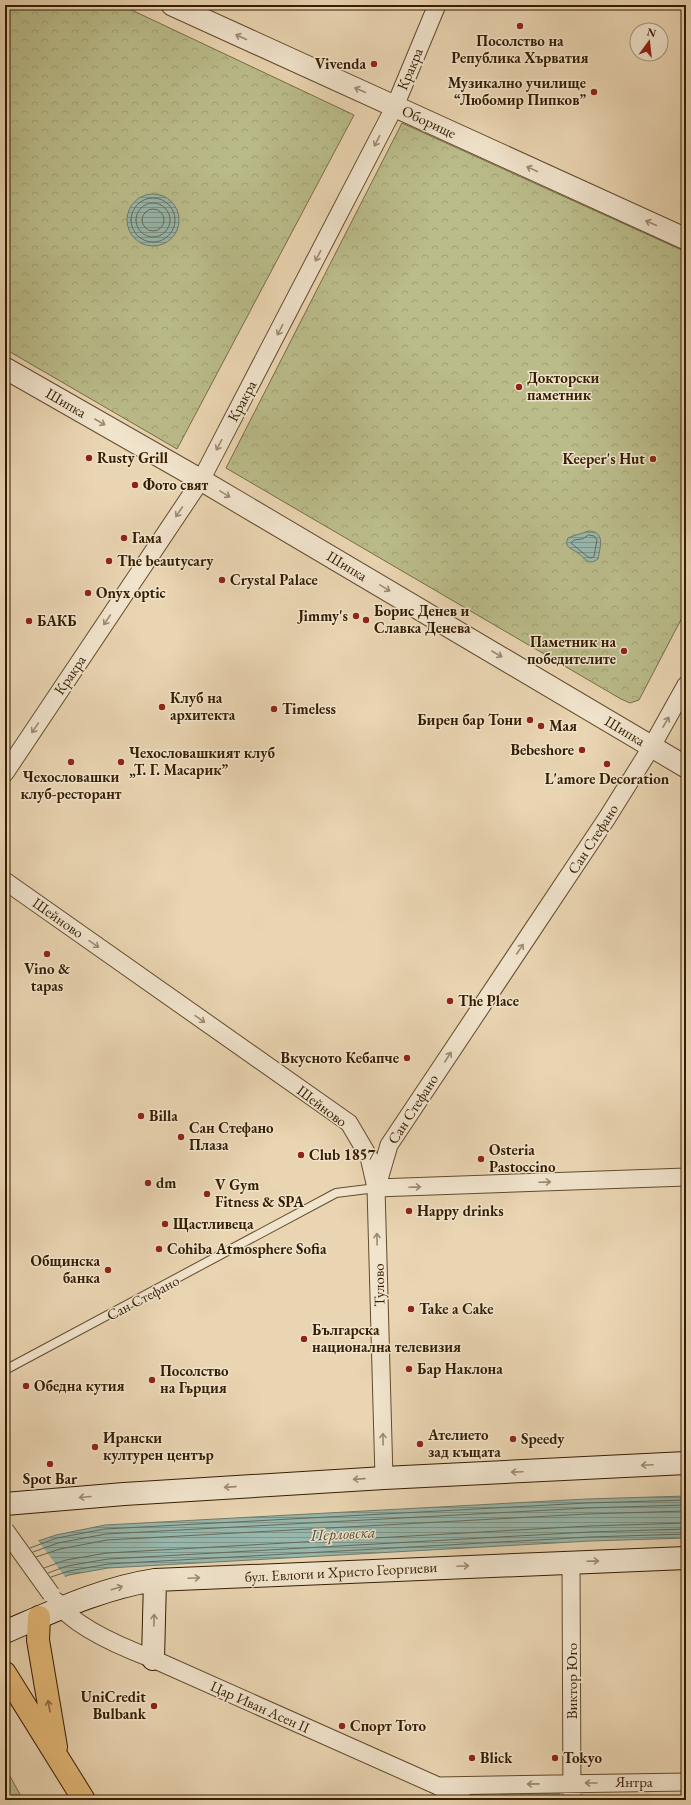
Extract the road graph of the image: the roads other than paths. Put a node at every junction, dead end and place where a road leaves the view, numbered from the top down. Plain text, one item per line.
1 (172, 5) edge
2 (437, 5) edge
3 (395, 106) junction
4 (686, 239) edge
5 (5, 368) edge
6 (201, 480) junction
7 (686, 685) edge
8 (652, 746) junction
9 (686, 767) edge
10 (5, 773) edge
11 (5, 881) edge
12 (686, 1177) edge
13 (376, 1188) junction
14 (5, 1370) edge
15 (686, 1463) edge
16 (384, 1478) junction
17 (5, 1504) edge
18 (5, 1530) edge
19 (686, 1558) edge
20 (571, 1562) junction
21 (155, 1580) junction
22 (56, 1601) junction
23 (39, 1617) junction
24 (5, 1632) edge
25 (153, 1659) junction
26 (5, 1673) edge
27 (58, 1758) junction
28 (686, 1782) edge
29 (572, 1783) junction
30 (438, 1786) junction
31 (84, 1800) edge
32 (463, 1800) edge
33 (572, 1800) edge

3 -> 1 street, Оборище
2 - 3 street, Кракра
4 -> 3 street, Оборище
3 -> 6 street, Кракра
5 -> 6 street, Шипка
6 -> 8 street, Шипка
6 -> 10 street, Кракра
8 -> 7 street, Сан Стефано
8 - 9 street, Шипка
13 -> 8 street, Сан Стефано
11 -> 13 street, Шейново
13 -> 12 street
13 - 14 lane, Сан Стефано
16 -> 13 street, Тулово
15 -> 16 main road
16 -> 17 main road
18 - 22 street, Цар Иван Асен II, bridge
20 -> 19 main road, бул. Евлоги и Христо Георгиеви
21 -> 20 main road, бул. Евлоги и Христо Георгиеви
20 - 29 street, Виктор Юго
22 -> 21 main road, бул. Евлоги и Христо Георгиеви
25 -> 21 main road
22 - 23 main road, бул. Евлоги и Христо Георгиеви
22 - 25 street, Цар Иван Асен II
23 - 24 main road, бул. Евлоги и Христо Георгиеви
27 -> 23 highway
25 - 30 street, Цар Иван Асен II
26 - 27 highway
27 - 31 highway
28 -> 29 street, Янтра
29 -> 30 street, Янтра
29 - 33 street, Виктор Юго
30 - 32 street, Цар Иван Асен II

